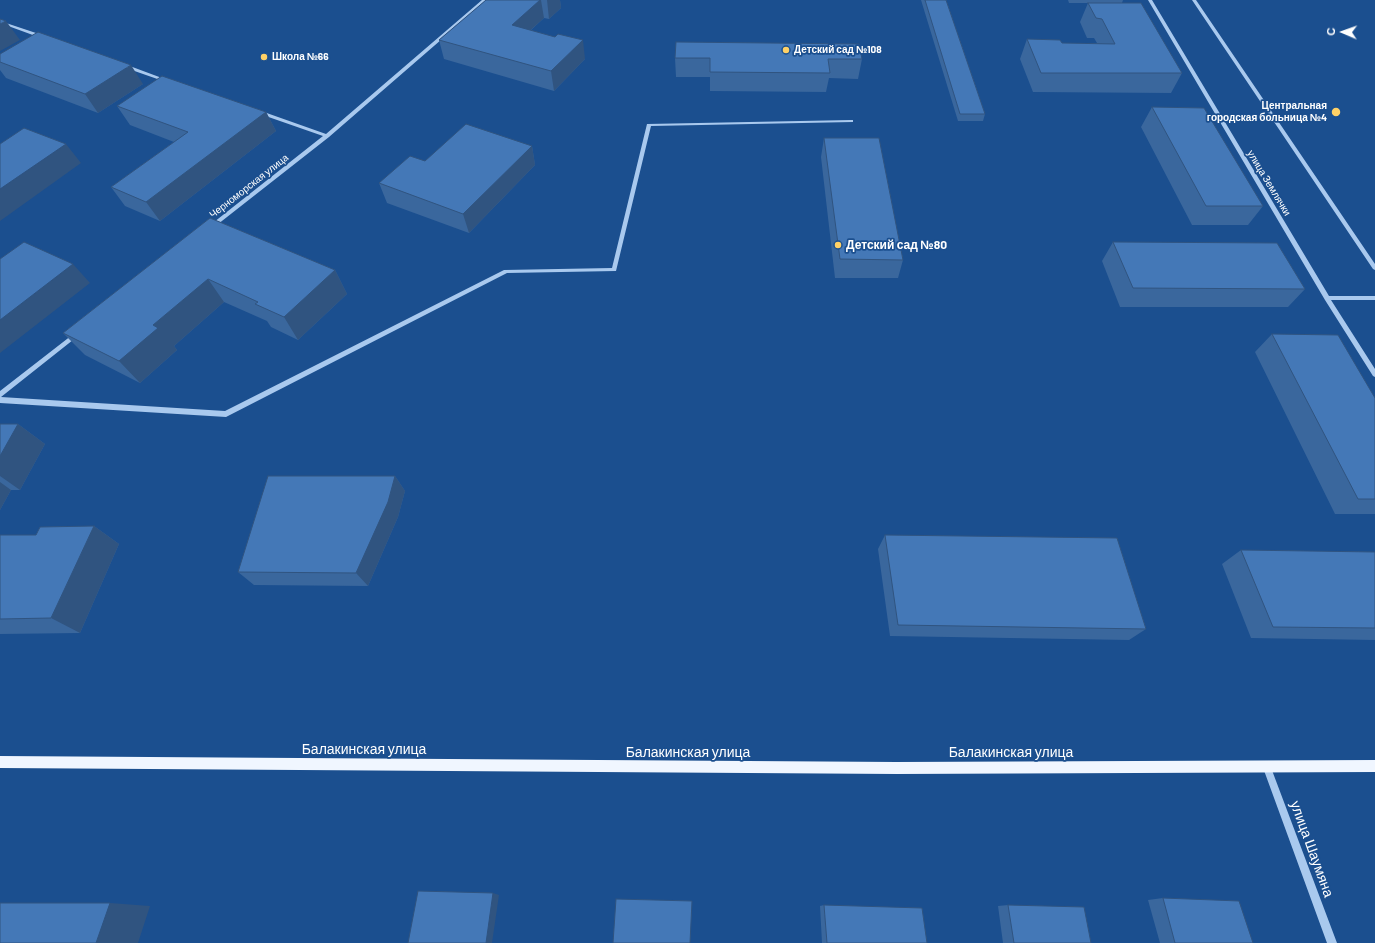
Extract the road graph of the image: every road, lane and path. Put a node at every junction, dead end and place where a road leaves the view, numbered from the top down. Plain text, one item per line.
1 (485, 0) edge
2 (1150, 0) edge
3 (1194, 0) edge
4 (0, 22) edge
5 (52, 40) edge
6 (119, 64) edge
7 (171, 82) edge
8 (253, 110) edge
9 (851, 121) dead end
10 (327, 136) junction
11 (204, 234) edge
12 (1375, 268) edge
13 (1327, 298) junction
14 (1375, 298) edge
15 (80, 332) edge
16 (1375, 374) edge
17 (0, 395) edge
18 (0, 400) edge
19 (0, 762) edge
20 (1266, 765) junction
21 (1375, 766) edge
22 (1332, 943) edge

1 - 10 street, Черноморская улица
2 - 13 street, улица Землячки
3 - 12 street
4 - 5 street
6 - 7 street
8 - 10 street
9 - 18 street
10 - 11 street, Черноморская улица
13 - 14 street
13 - 16 street, улица Землячки
15 - 17 street
19 - 20 main road, Балакинская улица
20 - 21 main road, Балакинская улица
20 - 22 street, улица Шаумяна

